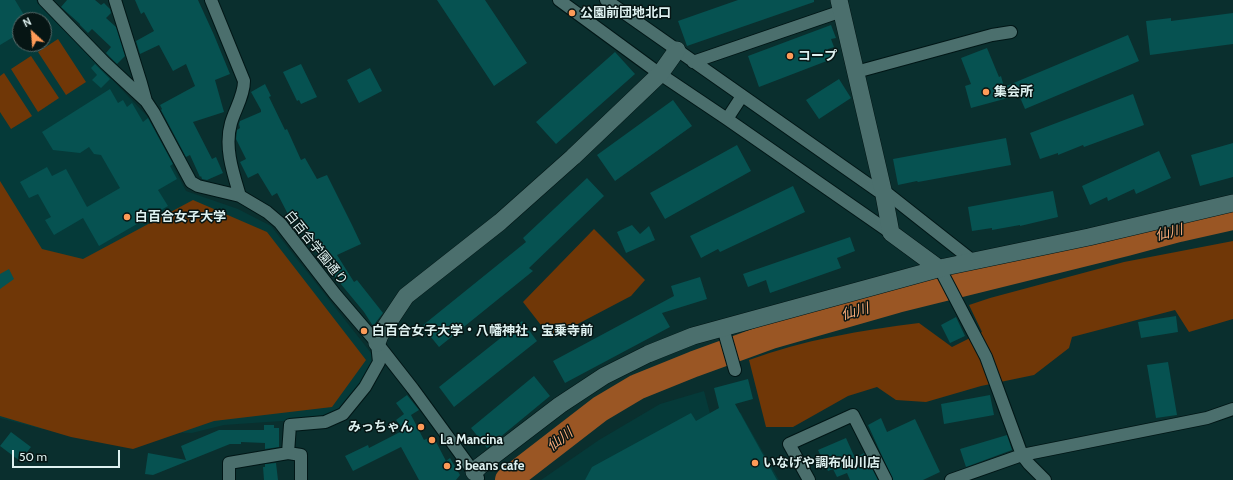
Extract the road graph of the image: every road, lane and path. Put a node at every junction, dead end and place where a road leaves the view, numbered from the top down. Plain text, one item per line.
1 (44, 0) edge
2 (115, 0) edge
3 (211, 0) edge
4 (559, 0) edge
5 (606, 0) edge
6 (841, 5) edge
7 (1011, 32) dead end
8 (677, 50) junction
9 (694, 62) junction
10 (856, 72) junction
11 (660, 74) junction
12 (742, 96) junction
13 (146, 101) junction
14 (727, 119) junction
15 (883, 190) junction
16 (240, 196) junction
17 (1233, 203) edge
18 (891, 232) junction
19 (974, 261) junction
20 (943, 274) junction
21 (725, 334) junction
22 (377, 343) junction
23 (735, 370) dead end
24 (1233, 409) edge
25 (288, 453) junction
26 (1022, 455) junction
27 (475, 478) edge
28 (229, 480) edge
29 (301, 480) edge
30 (809, 480) edge
31 (886, 480) edge
32 (951, 480) edge
33 (1045, 480) edge

1 - 13 street, 白百合学園通り
2 - 13 street
3 - 16 street
4 - 11 street
5 - 8 street
6 - 9 street
6 - 10 street
7 - 10 street
8 - 9 street
8 - 11 street
9 - 12 street
10 - 15 street
11 - 14 street
11 - 22 street
12 - 14 street
12 - 15 street
13 - 16 street, 白百合学園通り
14 - 18 street
15 - 18 street
15 - 19 street
16 - 22 street, 白百合学園通り
17 - 19 street
18 - 20 street
19 - 20 street
20 - 21 street
20 - 26 street
21 - 23 street
21 - 27 street
22 - 25 street
22 - 27 street, 白百合学園通り
24 - 26 street
25 - 28 street
25 - 29 street
26 - 32 street
26 - 33 street
30 - 31 street

